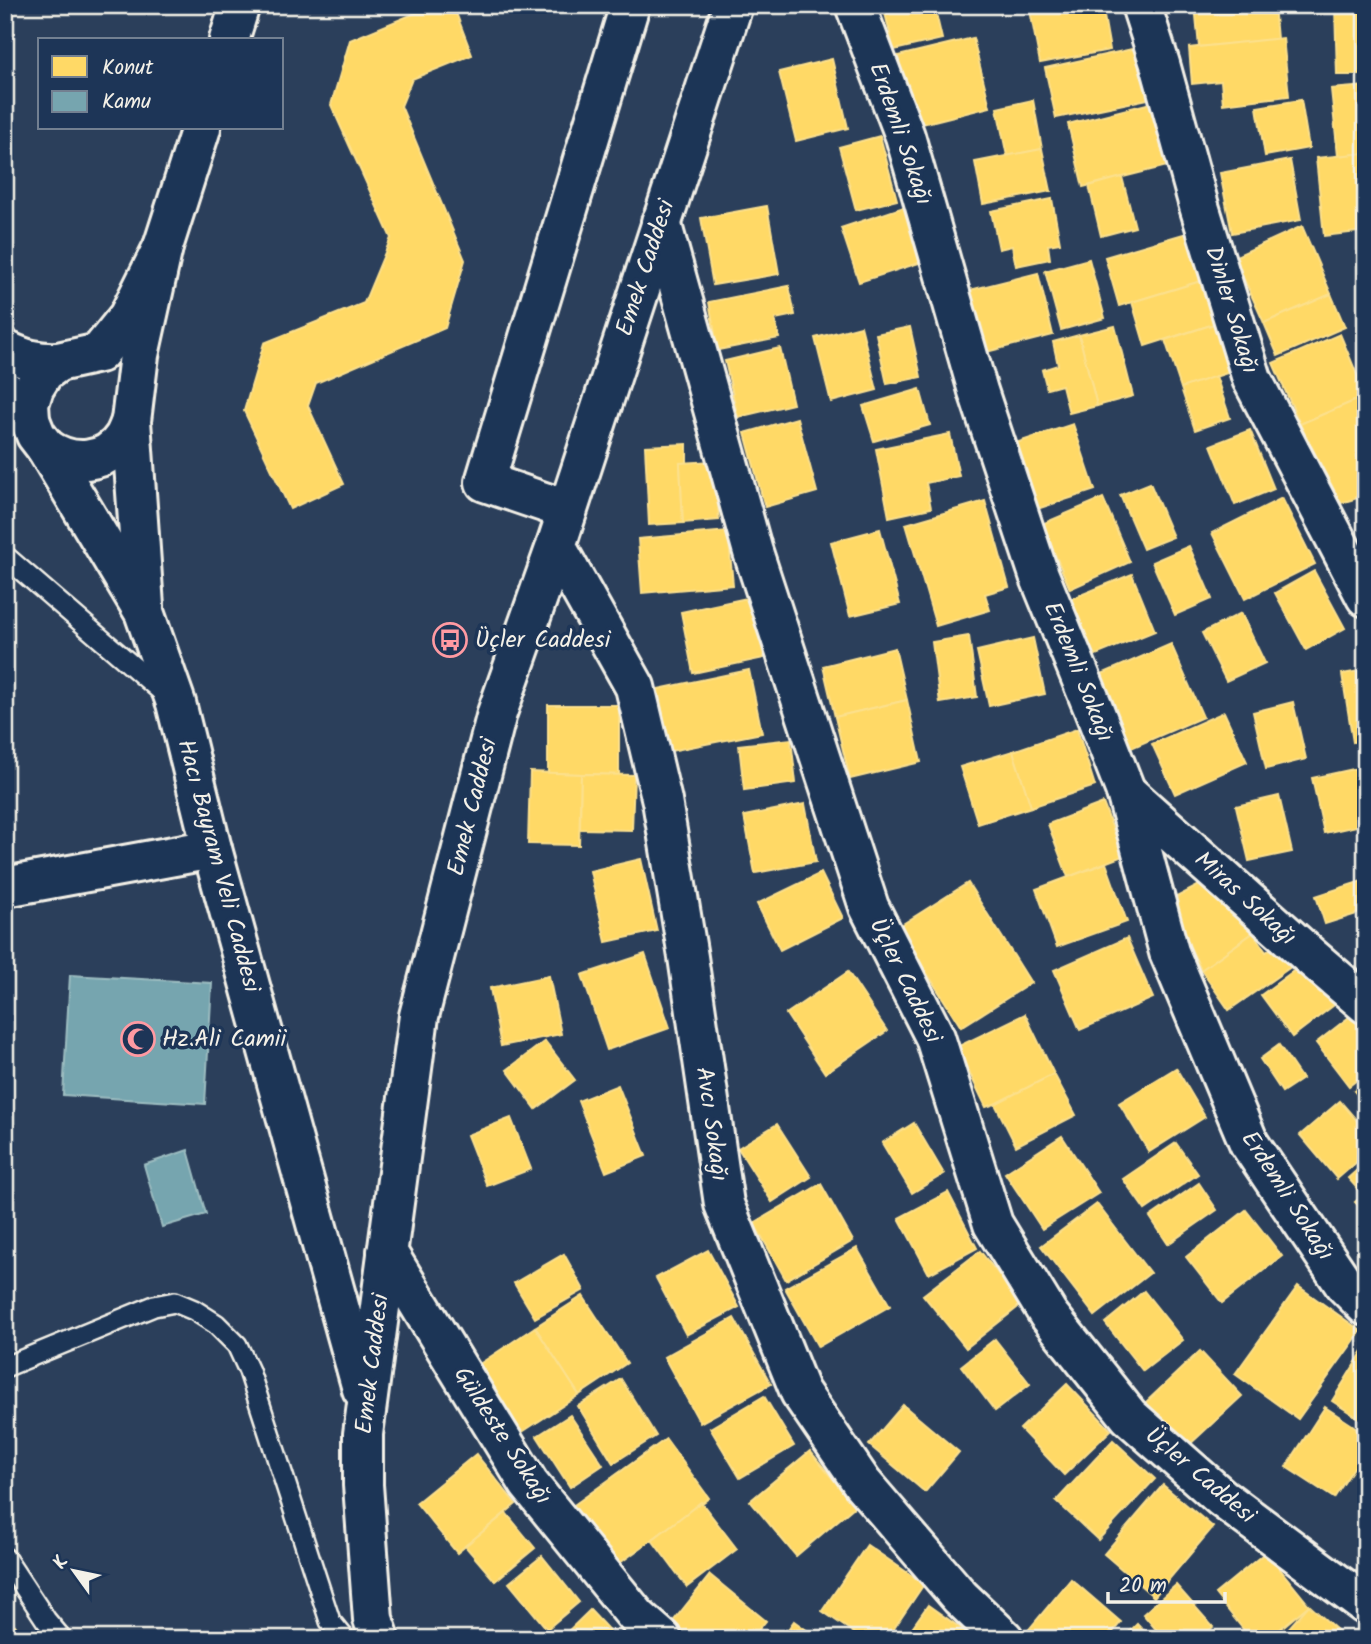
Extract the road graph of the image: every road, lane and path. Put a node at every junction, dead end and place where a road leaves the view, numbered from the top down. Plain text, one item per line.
1 (240, 5) edge
2 (630, 5) edge
3 (733, 5) edge
4 (855, 5) edge
5 (1141, 5) edge
6 (1164, 5) edge
7 (230, 38) edge
8 (1160, 64) junction
9 (200, 130) edge
10 (661, 222) junction
11 (163, 247) junction
12 (5, 350) edge
13 (72, 360) junction
14 (5, 391) edge
15 (132, 413) junction
16 (38, 434) junction
17 (567, 510) junction
18 (1366, 539) edge
19 (556, 546) junction
20 (5, 556) edge
21 (1362, 589) edge
22 (144, 611) junction
23 (176, 703) junction
24 (1126, 792) junction
25 (212, 849) junction
26 (5, 887) edge
27 (1366, 1004) edge
28 (387, 1252) junction
29 (1366, 1306) edge
30 (5, 1367) edge
31 (366, 1405) junction
32 (5, 1558) edge
33 (1366, 1605) edge
34 (62, 1639) edge
35 (345, 1639) edge
36 (380, 1639) edge
37 (662, 1639) edge
38 (1004, 1639) edge

1 - 7 street
2 - 17 street
3 - 10 street, Emek Caddesi
4 - 24 street, Erdemli Sokağı
5 - 8 street, Dinler Sokağı
6 - 8 street
8 - 21 street, Dinler Sokağı
9 - 11 street
10 - 17 street, Emek Caddesi
10 - 33 street, Üçler Caddesi
11 - 13 street
11 - 15 street
12 - 13 street
13 - 15 street
13 - 16 street
14 - 16 street
15 - 16 street
15 - 22 street
16 - 22 street
17 - 19 street, Emek Caddesi
18 - 21 street
19 - 28 street, Emek Caddesi
19 - 38 street, Avcı Sokağı
20 - 23 lane
22 - 23 street, Hacı Bayram Veli Caddesi
23 - 25 street, Hacı Bayram Veli Caddesi
24 - 27 street, Miras Sokağı
24 - 29 street, Erdemli Sokağı
25 - 26 street
25 - 31 street, Hacı Bayram Veli Caddesi
28 - 31 street, Emek Caddesi
28 - 37 street, Güldeste Sokağı
30 - 35 lane
31 - 36 street, Emek Caddesi
32 - 34 lane

